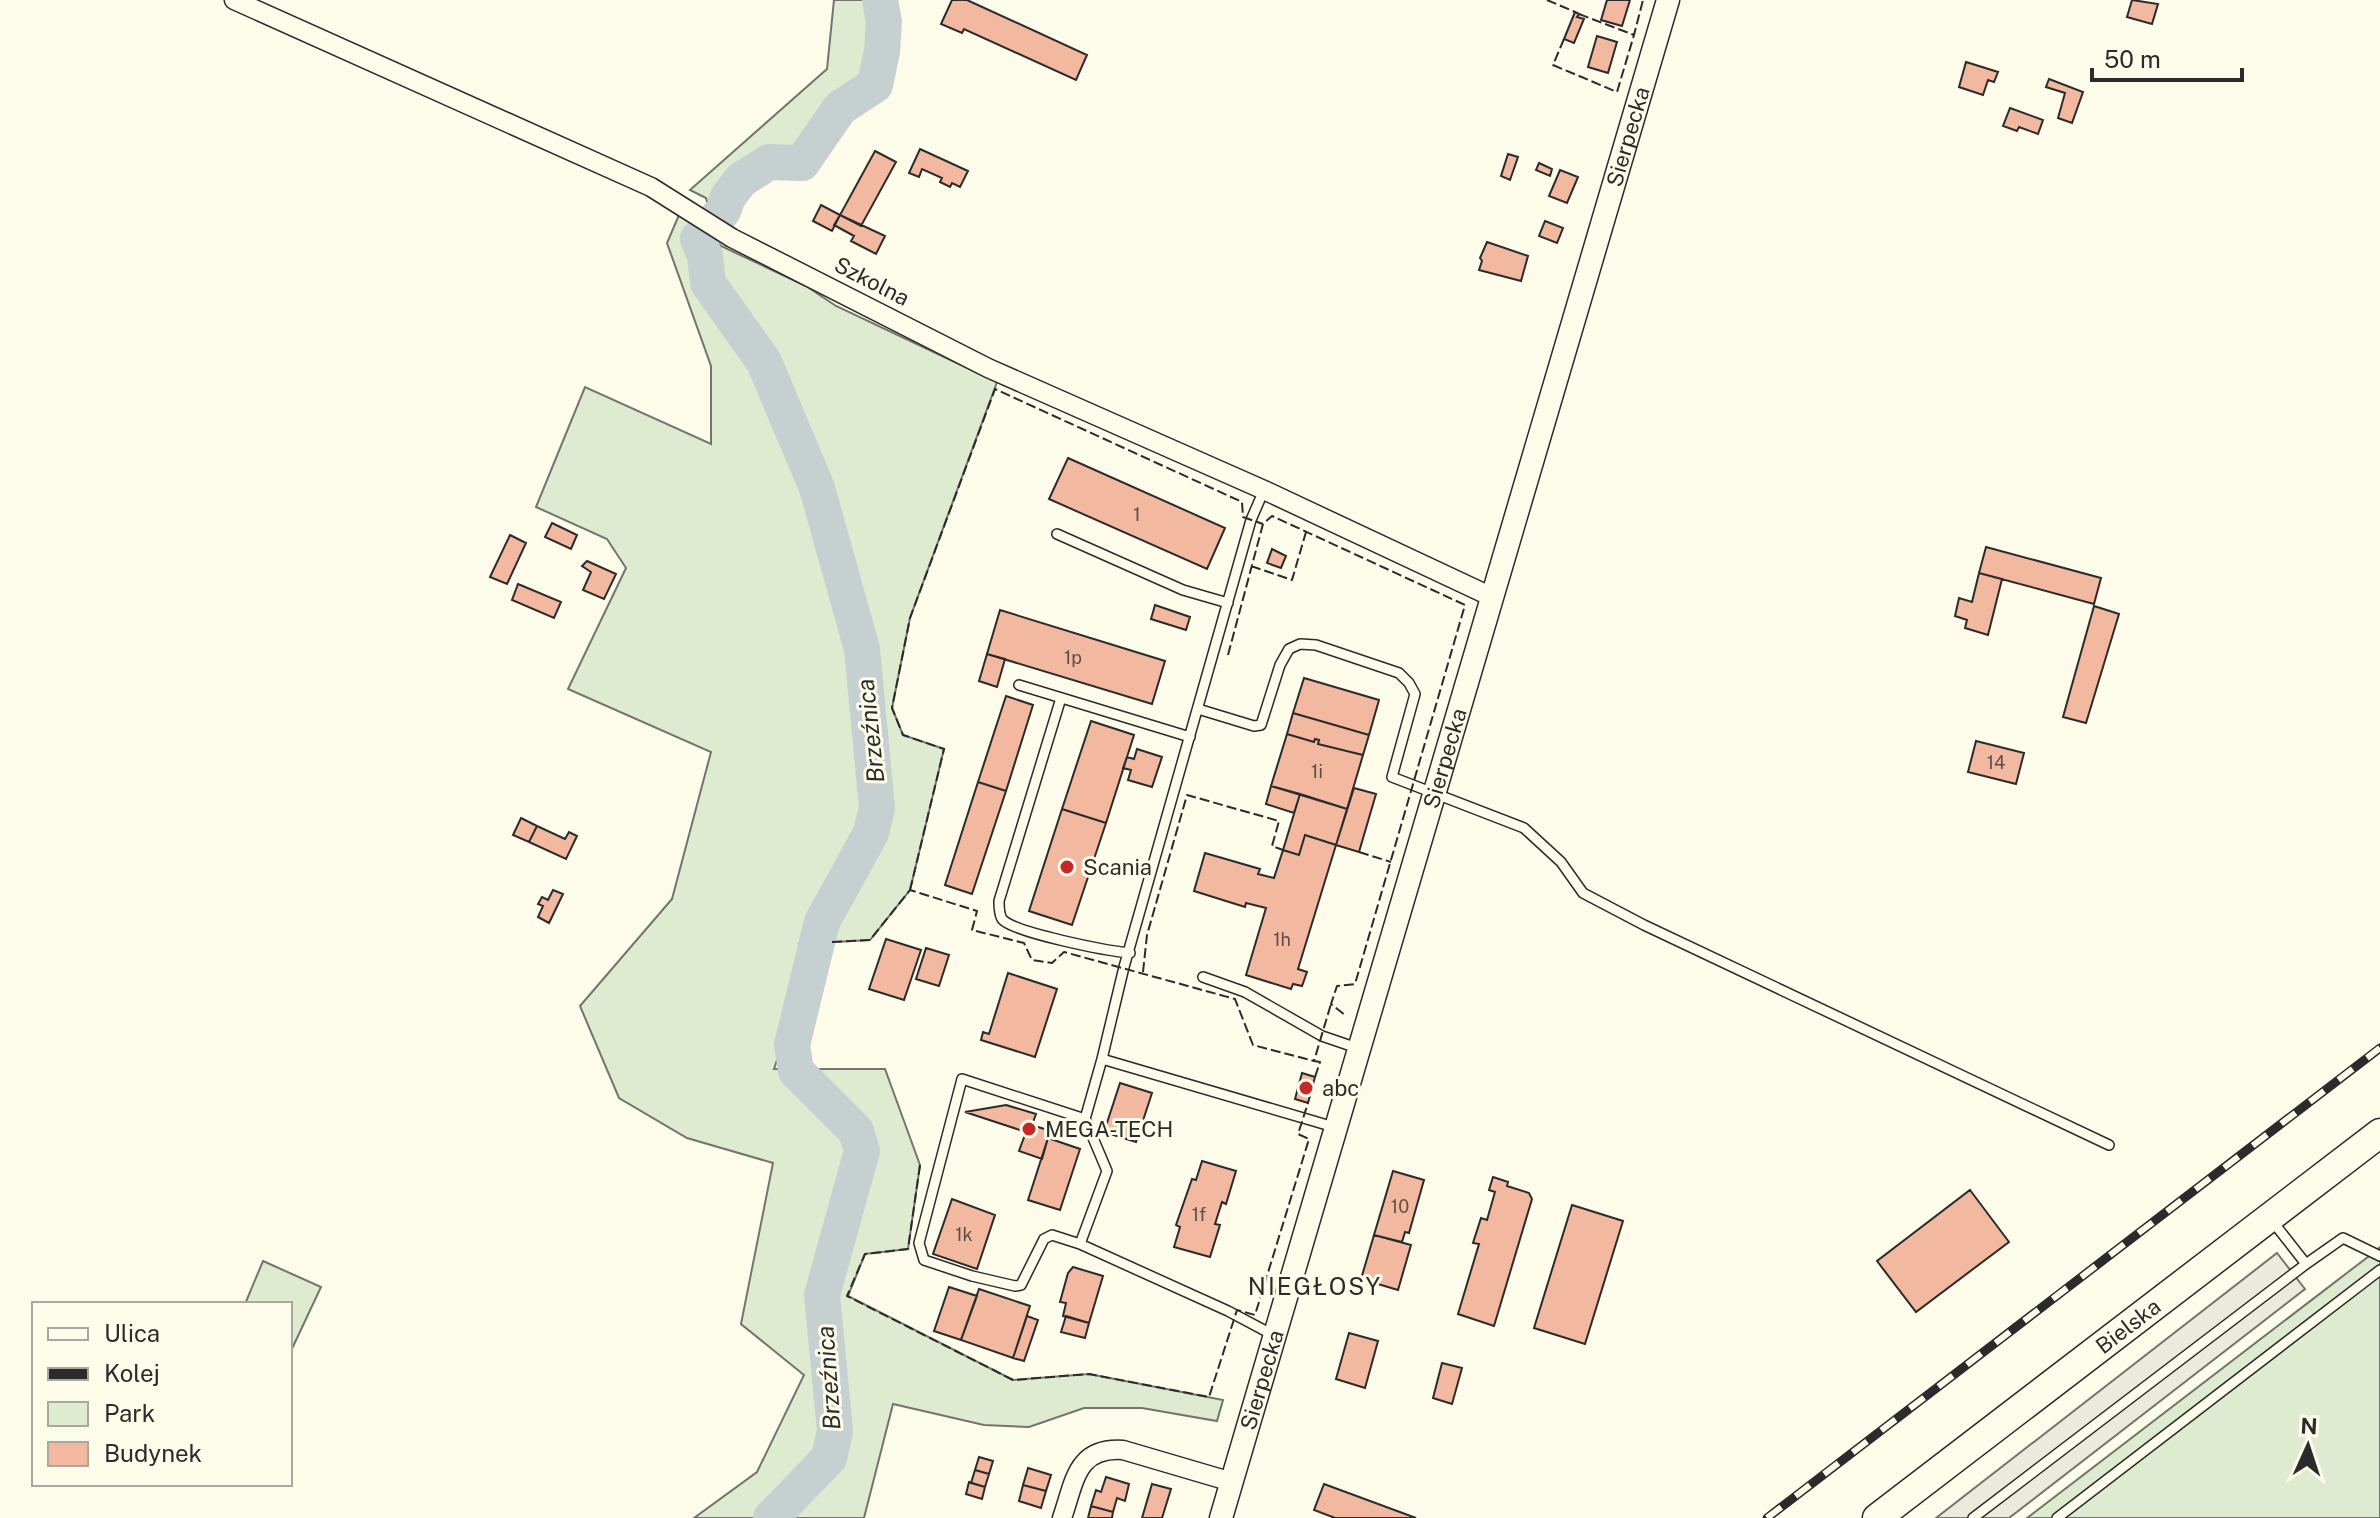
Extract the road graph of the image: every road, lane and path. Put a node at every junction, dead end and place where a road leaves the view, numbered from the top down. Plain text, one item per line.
1 (234, 0) edge
2 (1668, 0) edge
3 (1264, 490) junction
4 (1057, 534) dead end
5 (1492, 597) junction
6 (1228, 603) junction
7 (1019, 685) dead end
8 (1061, 698) junction
9 (1198, 709) junction
10 (1190, 737) junction
11 (1435, 792) junction
12 (1130, 953) junction
13 (1203, 977) dead end
14 (1360, 1049) junction
15 (1102, 1059) junction
16 (1085, 1119) junction
17 (1337, 1128) junction
18 (2380, 1133) edge
19 (2109, 1145) dead end
20 (2269, 1217) junction
21 (1080, 1244) junction
22 (2380, 1256) edge
23 (2306, 1264) junction
24 (2380, 1270) edge
25 (1276, 1336) junction
26 (1232, 1482) junction
27 (1062, 1518) edge
28 (1221, 1518) edge
29 (1877, 1518) edge
30 (1973, 1518) edge
31 (2057, 1518) edge

1 - 3 street, Szkolna
2 - 5 street, Sierpecka
3 - 5 street, Szkolna
3 - 6 lane
4 - 6 lane
5 - 11 street, Sierpecka
6 - 9 lane
7 - 8 lane
8 - 10 lane
8 - 12 lane
9 - 10 lane
9 - 11 lane
10 - 12 lane
11 - 14 street, Sierpecka
11 - 19 lane
12 - 15 lane
13 - 14 lane
14 - 17 street, Sierpecka
15 - 16 lane
15 - 17 lane
16 - 21 lane
16 - 21 lane
17 - 25 street, Sierpecka
18 - 20 main road, Bielska
20 - 23 lane
20 - 29 main road, Bielska
21 - 25 lane
22 - 23 lane
23 - 30 lane
24 - 31 lane
25 - 26 street, Sierpecka
26 - 27 street
26 - 28 street, Sierpecka

